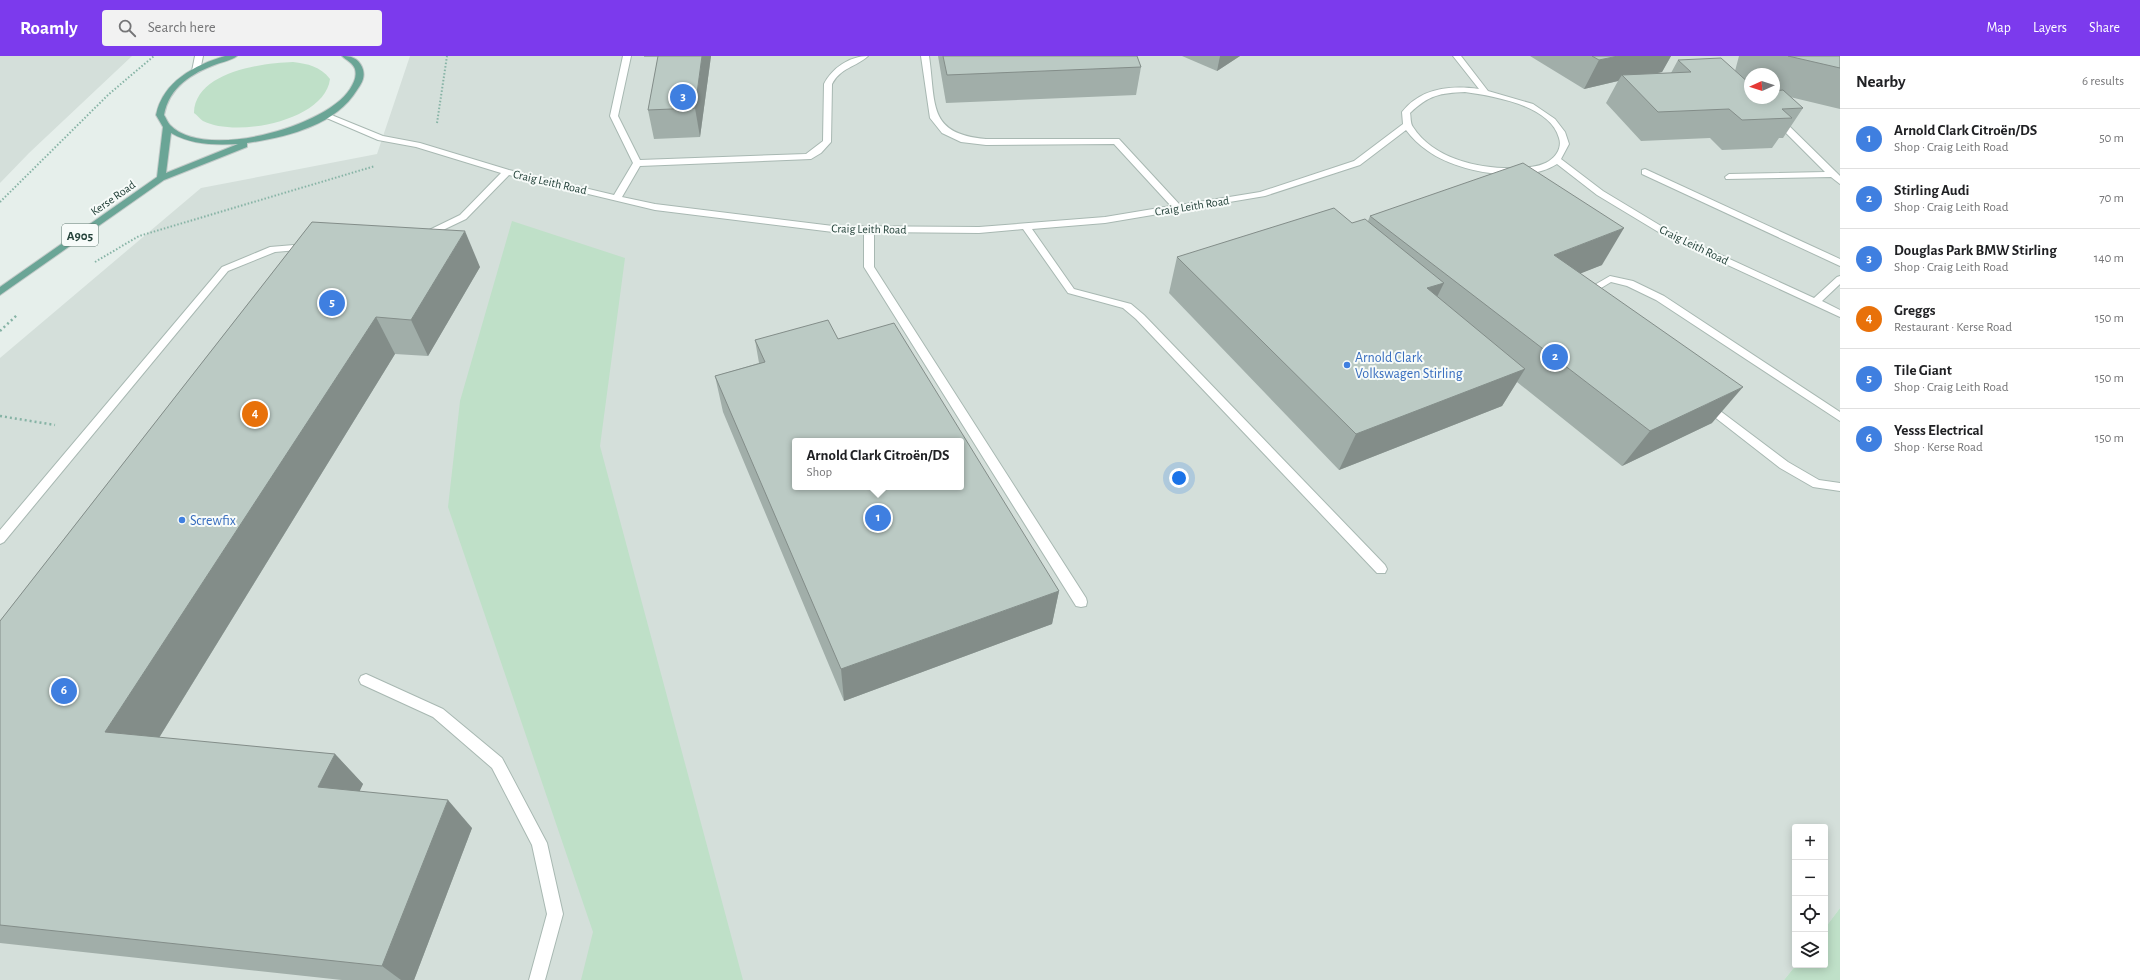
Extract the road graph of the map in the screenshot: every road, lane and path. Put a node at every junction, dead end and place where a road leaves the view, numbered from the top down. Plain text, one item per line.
1 (154, 56) edge
2 (199, 56) edge
3 (233, 56) edge
4 (346, 56) edge
5 (447, 56) edge
6 (627, 56) edge
7 (864, 56) edge
8 (925, 56) edge
9 (1457, 56) edge
10 (196, 71) junction
11 (1485, 92) junction
12 (1769, 111) edge
13 (326, 116) junction
14 (1407, 125) junction
15 (168, 128) junction
16 (256, 140) junction
17 (417, 145) junction
18 (1557, 160) junction
19 (637, 163) junction
20 (507, 172) junction
21 (1645, 172) dead end
22 (1729, 177) dead end
23 (161, 178) junction
24 (1837, 178) edge
25 (618, 198) junction
26 (0, 202) edge
27 (1178, 208) junction
28 (1026, 227) junction
29 (869, 229) junction
30 (414, 240) edge
31 (319, 246) edge
32 (93, 263) dead end
33 (1840, 263) edge
34 (1840, 279) edge
35 (0, 292) edge
36 (1815, 302) junction
37 (1581, 304) edge
38 (1840, 314) edge
39 (17, 315) dead end
40 (0, 331) edge
41 (1695, 397) edge
42 (0, 416) edge
43 (1840, 417) edge
44 (90, 432) junction
45 (1840, 487) edge
46 (0, 539) edge
47 (1381, 569) dead end
48 (1081, 602) dead end
49 (366, 680) dead end
50 (537, 980) edge

1 - 26 path
2 - 10 street
3 - 10 main road
4 - 13 main road, A905
5 - 17 path
6 - 19 street
7 - 19 street
8 - 27 street
9 - 11 street
10 - 15 main road
11 - 14 street
11 - 18 street
12 - 24 street
13 - 16 main road, A905
13 - 17 street, Craig Leith Road
14 - 18 street
14 - 27 street, Craig Leith Road
15 - 16 main road, A905
15 - 23 main road
16 - 23 main road, Kerse Road / A905
17 - 20 street, Craig Leith Road
17 - 32 path
18 - 36 street, Craig Leith Road
19 - 25 street
20 - 25 street, Craig Leith Road
20 - 30 street
21 - 33 street
22 - 24 street
23 - 35 main road, Kerse Road / A905
25 - 29 street, Craig Leith Road
27 - 28 street, Craig Leith Road
28 - 29 street, Craig Leith Road
28 - 47 street
29 - 48 street
31 - 44 street
34 - 36 street
36 - 38 street, Craig Leith Road
37 - 43 street
39 - 40 path
41 - 45 street
42 - 44 path
44 - 46 street
49 - 50 street

